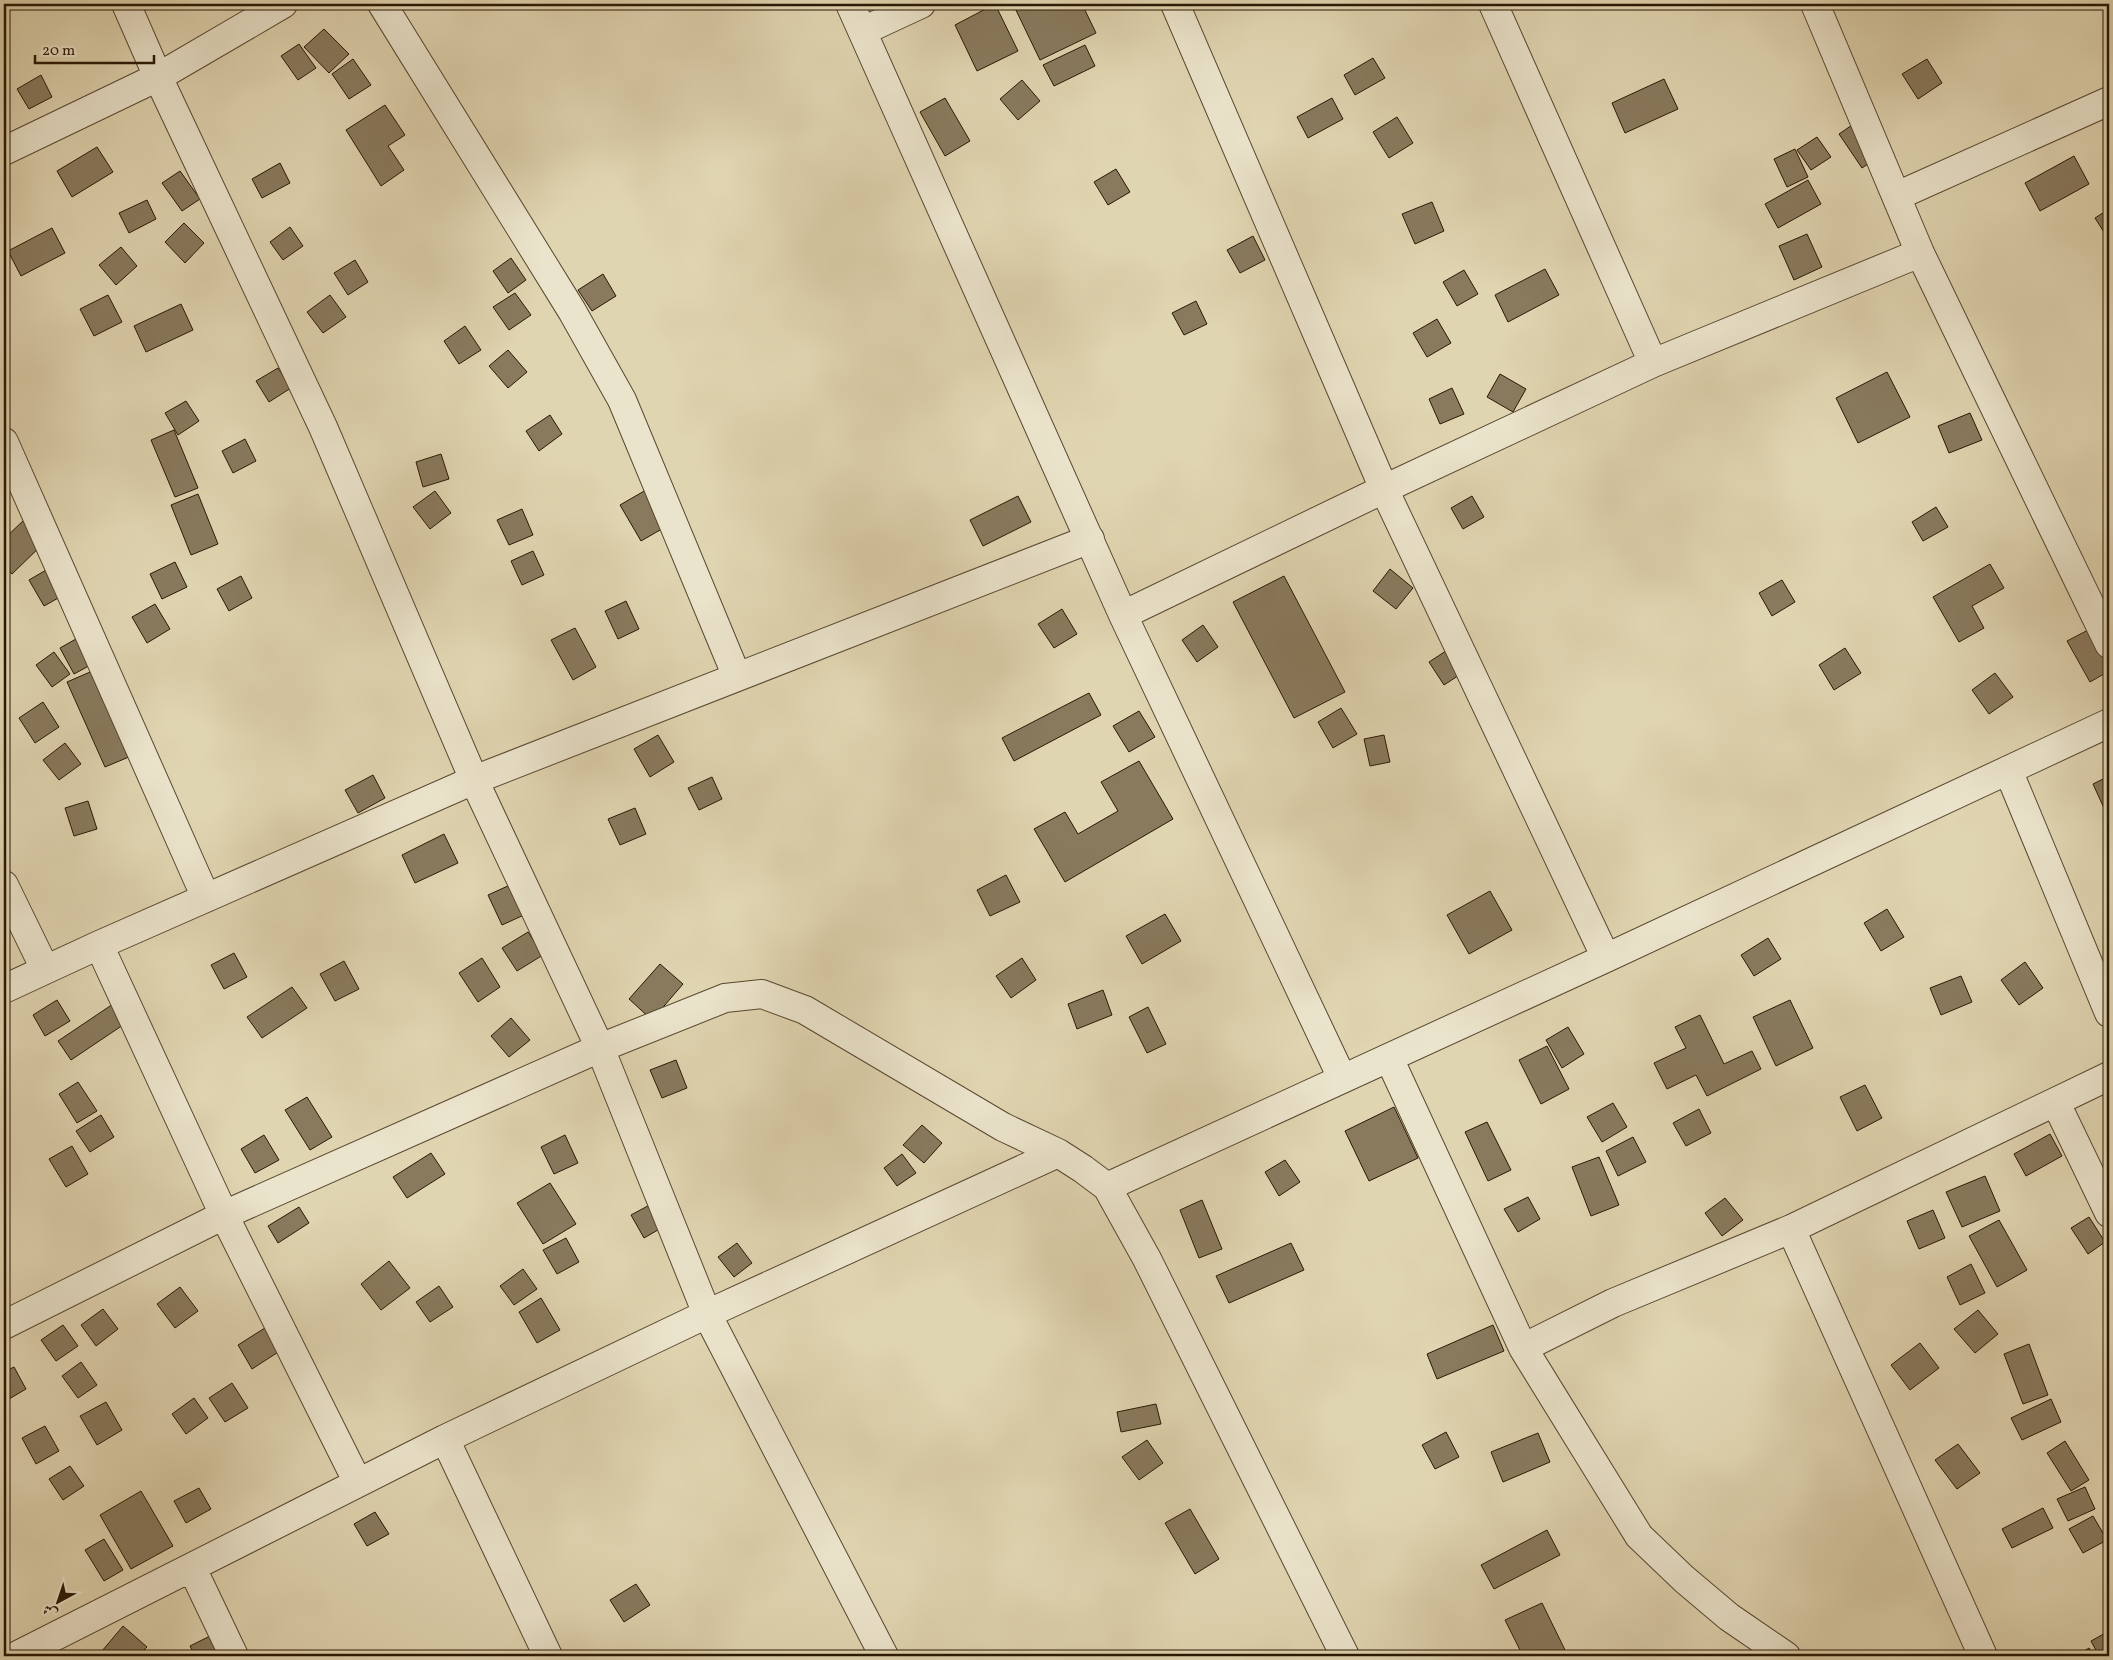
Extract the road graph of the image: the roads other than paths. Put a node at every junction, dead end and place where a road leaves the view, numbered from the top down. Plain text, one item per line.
1 (126, 4) edge
2 (283, 4) edge
3 (382, 4) edge
4 (850, 4) edge
5 (921, 4) edge
6 (1175, 4) edge
7 (1493, 4) edge
8 (1815, 4) edge
9 (863, 31) junction
10 (158, 77) junction
11 (2109, 101) edge
12 (4, 151) edge
13 (1897, 196) junction
14 (1920, 253) junction
15 (1653, 363) junction
16 (4, 442) edge
17 (1384, 488) junction
18 (1090, 540) junction
19 (1124, 615) junction
20 (2109, 644) edge
21 (737, 677) junction
22 (2109, 723) edge
23 (2008, 770) junction
24 (474, 780) junction
25 (4, 884) edge
26 (206, 898) junction
27 (99, 945) junction
28 (1606, 958) junction
29 (45, 969) junction
30 (4, 989) edge
31 (2109, 1013) edge
32 (600, 1048) junction
33 (1389, 1058) junction
34 (2109, 1076) edge
35 (1342, 1078) junction
36 (2056, 1103) junction
37 (1058, 1153) junction
38 (1107, 1188) junction
39 (2109, 1213) edge
40 (224, 1215) junction
41 (1791, 1229) junction
42 (707, 1314) junction
43 (4, 1325) edge
44 (1523, 1348) junction
45 (445, 1440) junction
46 (358, 1483) junction
47 (192, 1568) junction
48 (1342, 1650) edge
49 (16, 1656) edge
50 (234, 1656) edge
51 (548, 1656) edge
52 (884, 1656) edge
53 (1363, 1656) edge
54 (1786, 1656) edge
55 (1983, 1656) edge

1 - 10 street
2 - 10 street
3 - 21 street
4 - 9 street
5 - 9 street
6 - 17 street
7 - 15 street
8 - 13 street
9 - 18 street
10 - 12 street
10 - 24 street
11 - 13 street
13 - 14 street
14 - 15 street
14 - 20 street
15 - 17 street
16 - 26 street
17 - 19 street
17 - 28 street
18 - 19 street
18 - 21 street
19 - 35 street
21 - 24 street
22 - 23 street
23 - 28 street
23 - 31 street
24 - 26 street
24 - 32 street
25 - 29 street
26 - 27 street
27 - 29 street
27 - 40 street
28 - 33 street
29 - 30 street
32 - 37 street
32 - 40 street
32 - 42 street
33 - 35 street
33 - 44 street
34 - 36 street
35 - 38 street
36 - 39 street
36 - 41 street
37 - 38 street
37 - 42 street
38 - 48 street
40 - 43 street
40 - 46 street
41 - 44 street
41 - 55 street
42 - 45 street
42 - 52 street
44 - 54 street
45 - 46 street
45 - 51 street
46 - 47 street
47 - 49 street
47 - 50 street
48 - 53 street

